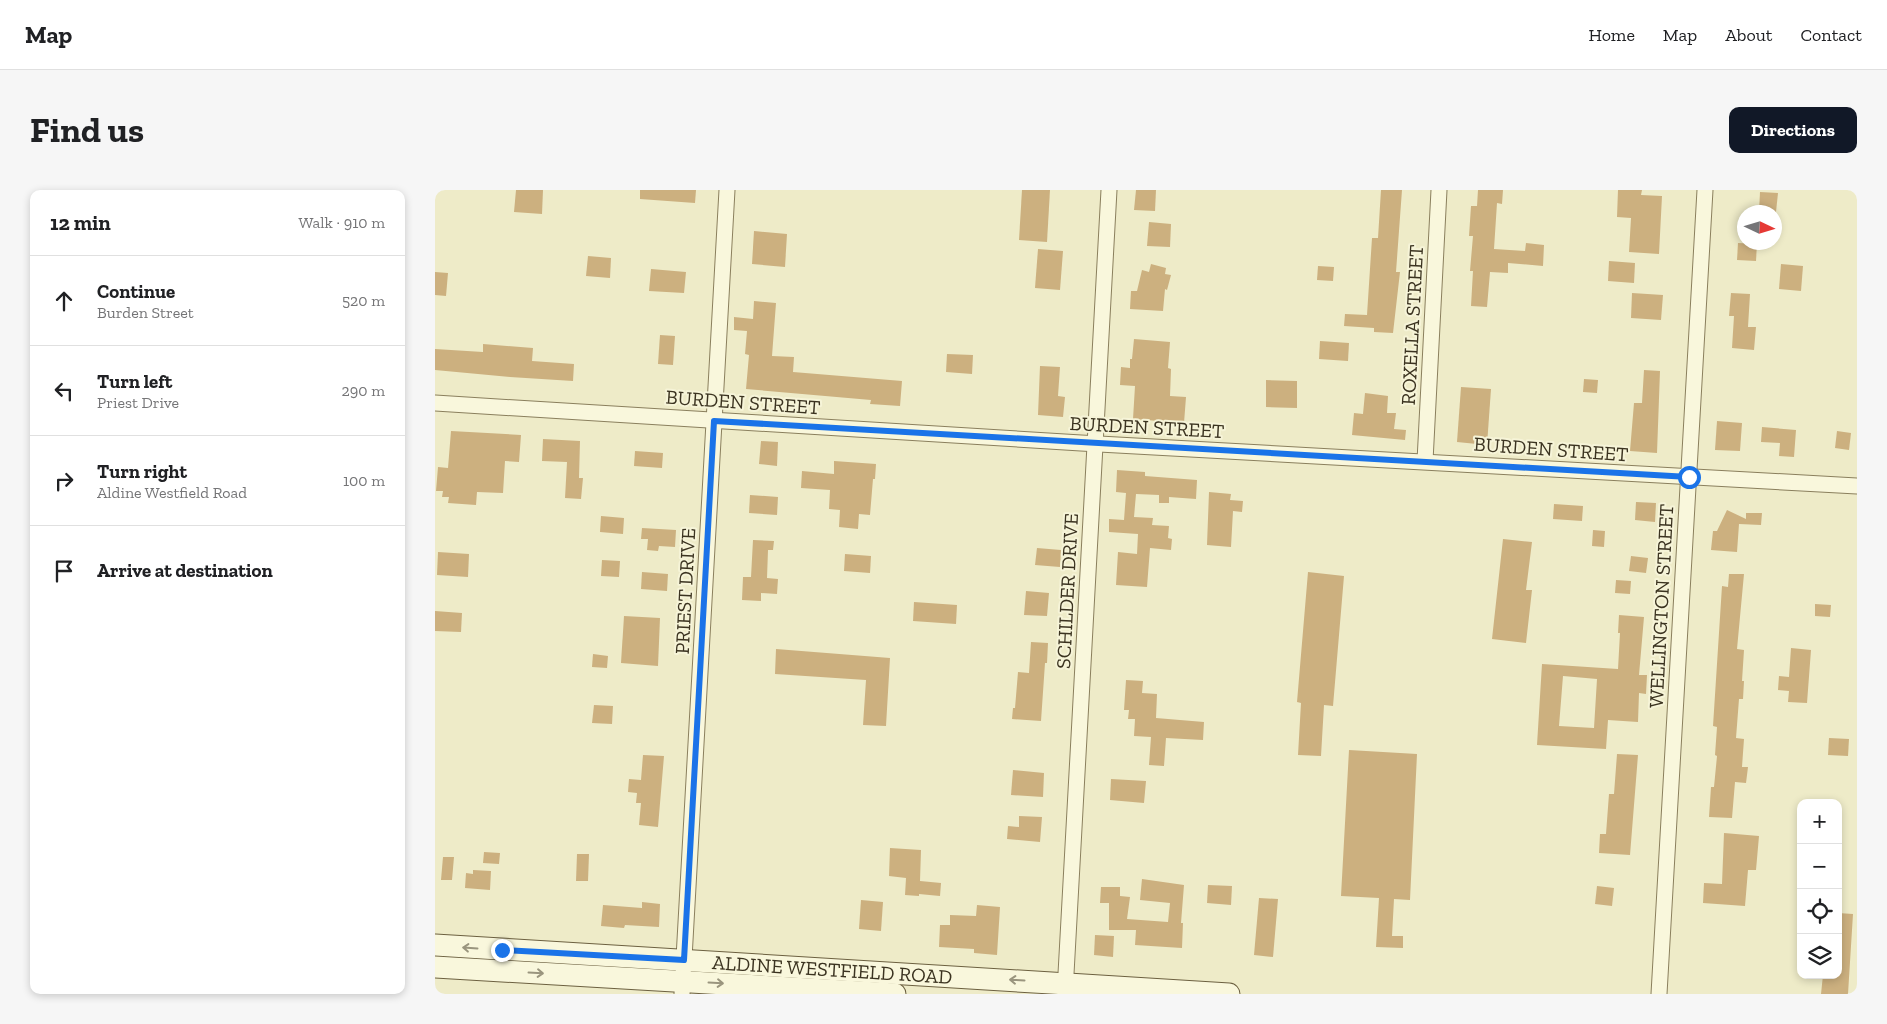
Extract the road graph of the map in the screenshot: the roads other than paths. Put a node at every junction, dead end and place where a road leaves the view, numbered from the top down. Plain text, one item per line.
1 (727, 190) edge
2 (1109, 190) edge
3 (1439, 190) edge
4 (1705, 190) edge
5 (435, 403) edge
6 (714, 421) junction
7 (1095, 444) junction
8 (1425, 462) junction
9 (1689, 477) junction
10 (1857, 486) edge
11 (435, 945) edge
12 (502, 950) junction
13 (684, 960) junction
14 (435, 967) edge
15 (501, 971) junction
16 (877, 972) junction
17 (683, 988) edge
18 (1065, 988) edge
19 (886, 993) edge
20 (1229, 994) edge
21 (1659, 994) edge

1 - 6 street, PRIEST DRIVE
2 - 7 street, SCHILDER DRIVE
3 - 8 street, ROXELLA STREET
4 - 9 street, WELLINGTON STREET
5 - 6 street, BURDEN STREET
6 - 7 street, BURDEN STREET
6 - 13 street, PRIEST DRIVE
7 - 8 street, BURDEN STREET
7 - 18 street, SCHILDER DRIVE
8 - 9 street, BURDEN STREET
9 - 10 street, BURDEN STREET
9 - 21 street, WELLINGTON STREET
12 -> 11 main road, ALDINE WESTFIELD ROAD
12 - 13 main road, ALDINE WESTFIELD ROAD
12 - 15 main road
13 - 16 main road, ALDINE WESTFIELD ROAD
13 - 17 street, PRIEST DRIVE
14 - 15 main road, ALDINE WESTFIELD ROAD
15 -> 17 main road, ALDINE WESTFIELD ROAD
18 -> 16 main road, ALDINE WESTFIELD ROAD
16 - 19 main road
17 -> 19 main road, ALDINE WESTFIELD ROAD
18 - 20 main road, ALDINE WESTFIELD ROAD

